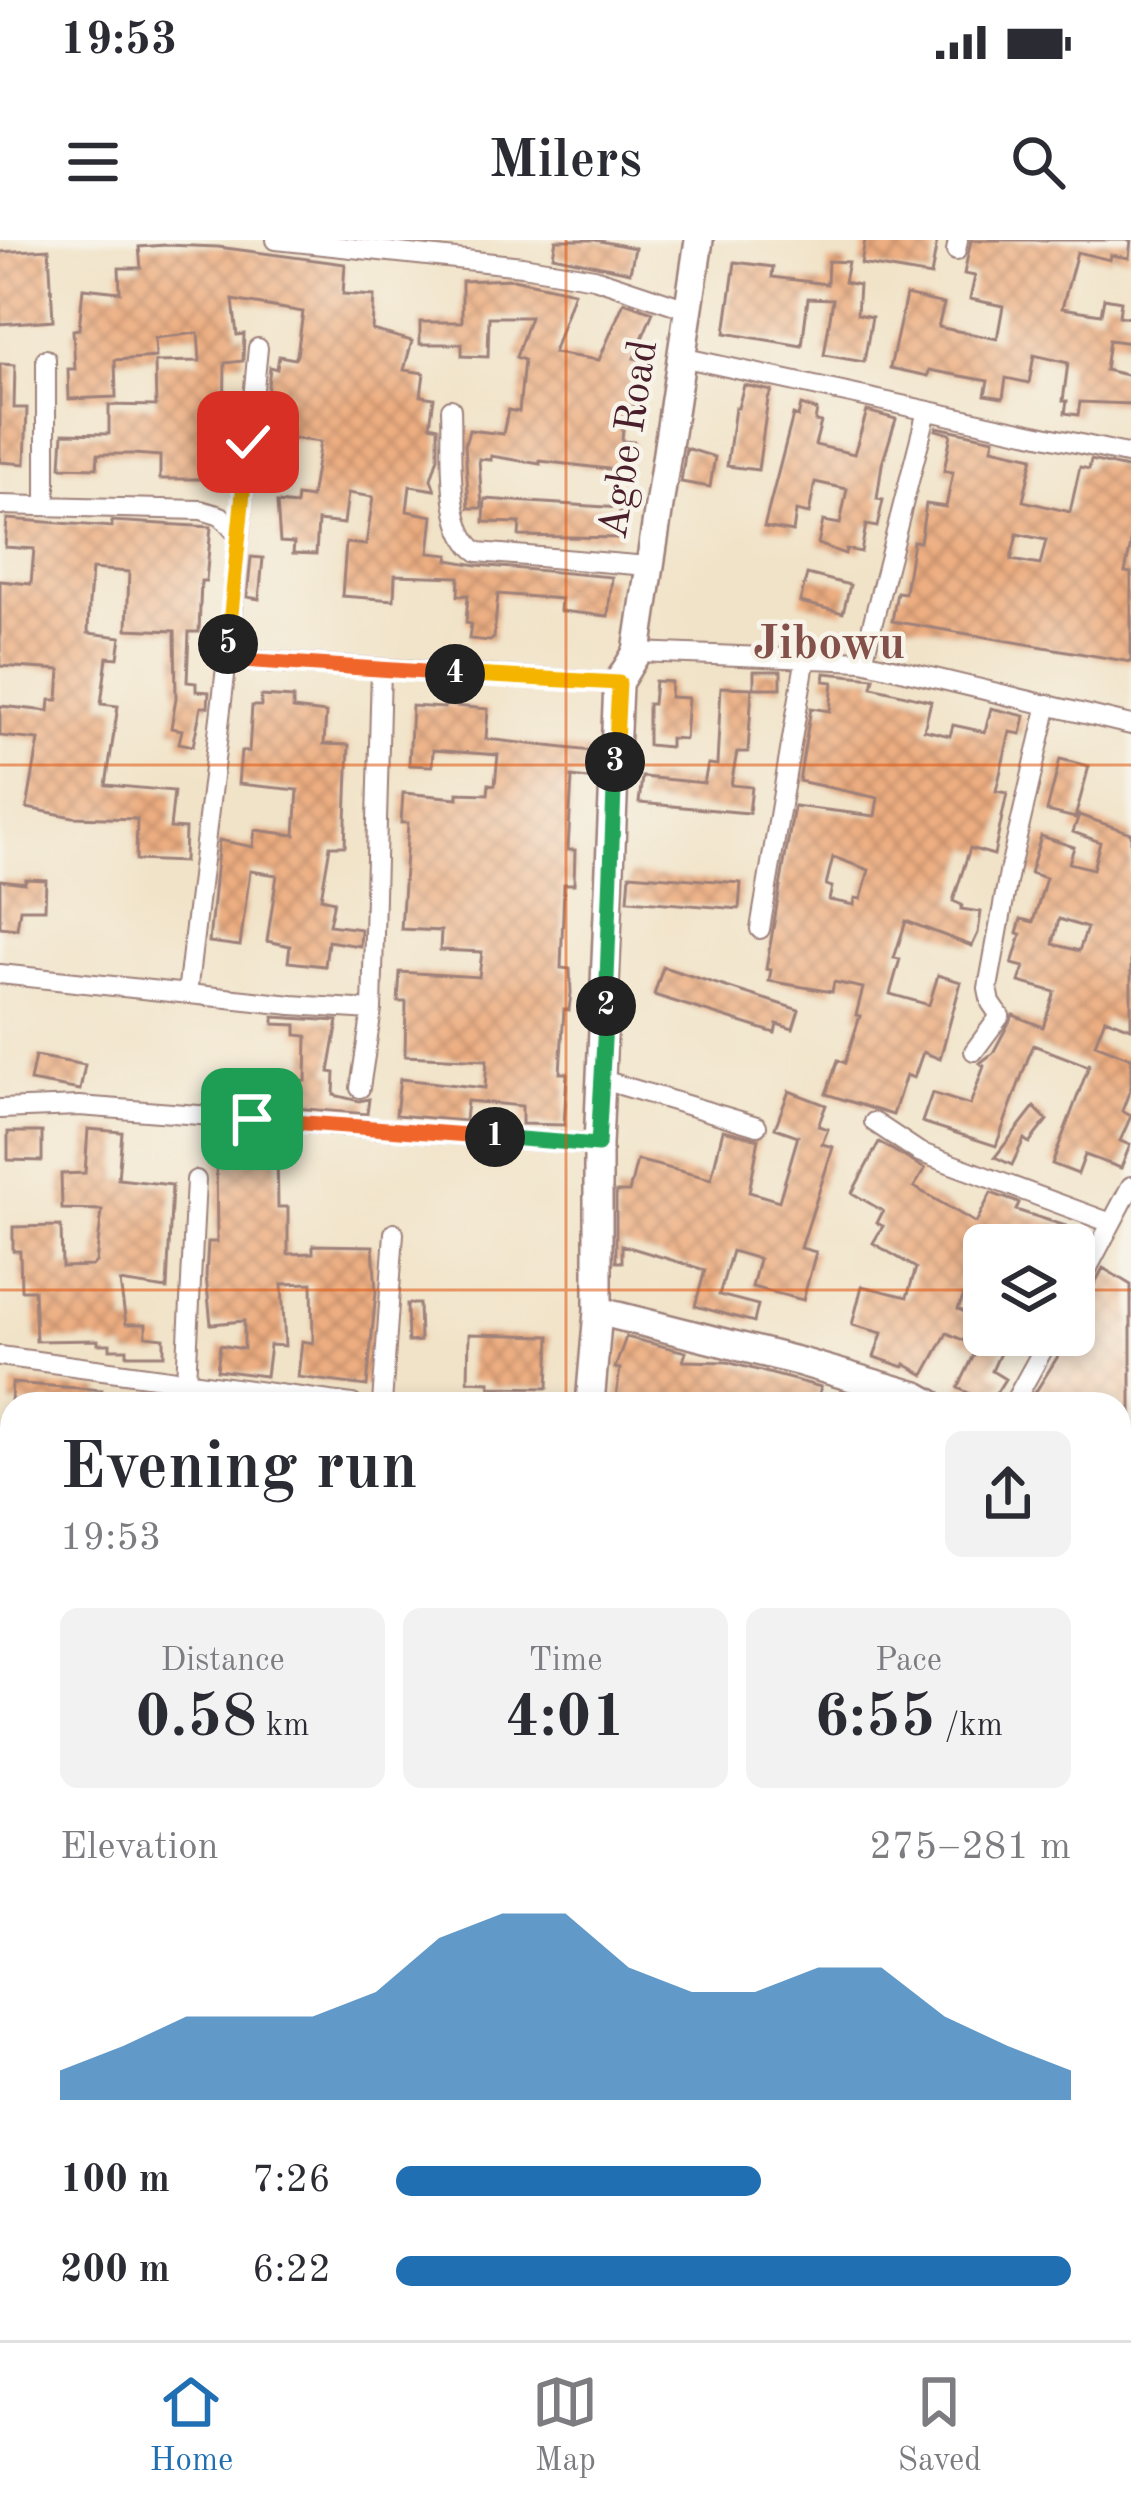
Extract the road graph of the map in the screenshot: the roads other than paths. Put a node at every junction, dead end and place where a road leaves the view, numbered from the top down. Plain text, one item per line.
1 (276, 240) edge
2 (699, 240) edge
3 (690, 310) junction
4 (258, 348) dead end
5 (681, 357) junction
6 (46, 359) dead end
7 (451, 409) dead end
8 (927, 411) junction
9 (1131, 454) edge
10 (0, 505) edge
11 (46, 505) junction
12 (238, 535) junction
13 (648, 566) junction
14 (637, 652) junction
15 (806, 656) junction
16 (227, 659) junction
17 (863, 661) junction
18 (381, 669) junction
19 (619, 683) junction
20 (1048, 704) junction
21 (1131, 725) edge
22 (760, 929) dead end
23 (0, 974) edge
24 (187, 994) junction
25 (372, 1010) junction
26 (974, 1051) dead end
27 (603, 1080) junction
28 (360, 1088) dead end
29 (0, 1109) edge
30 (874, 1122) dead end
31 (757, 1126) dead end
32 (598, 1145) junction
33 (196, 1180) dead end
34 (1131, 1186) edge
35 (1112, 1223) junction
36 (394, 1233) dead end
37 (1095, 1255) edge
38 (598, 1310) junction
39 (0, 1356) edge
40 (1039, 1356) edge
41 (186, 1382) junction
42 (245, 1392) edge
43 (383, 1392) edge
44 (591, 1392) edge
45 (889, 1392) edge
46 (1019, 1392) edge

1 - 3 street
2 - 3 street, Agbe Road
3 - 5 street, Agbe Road
4 - 12 street
5 - 8 street
5 - 13 street, Agbe Road
6 - 11 street
7 - 13 street
8 - 9 street
8 - 17 street
10 - 11 street
11 - 12 street
12 - 16 street
13 - 14 street, Agbe Road
14 - 15 street
14 - 19 street
15 - 17 street
15 - 22 street
16 - 18 street
16 - 24 street
17 - 20 street
18 - 19 street
18 - 25 street
19 - 27 street
20 - 21 street
20 - 26 street
23 - 24 street
24 - 25 street
25 - 28 street
27 - 31 street
27 - 32 street
29 - 32 street
30 - 35 street
32 - 38 street
33 - 41 street
34 - 35 street
35 - 37 street
36 - 43 street
38 - 44 street
38 - 45 street
39 - 41 street
40 - 46 street
41 - 42 street

